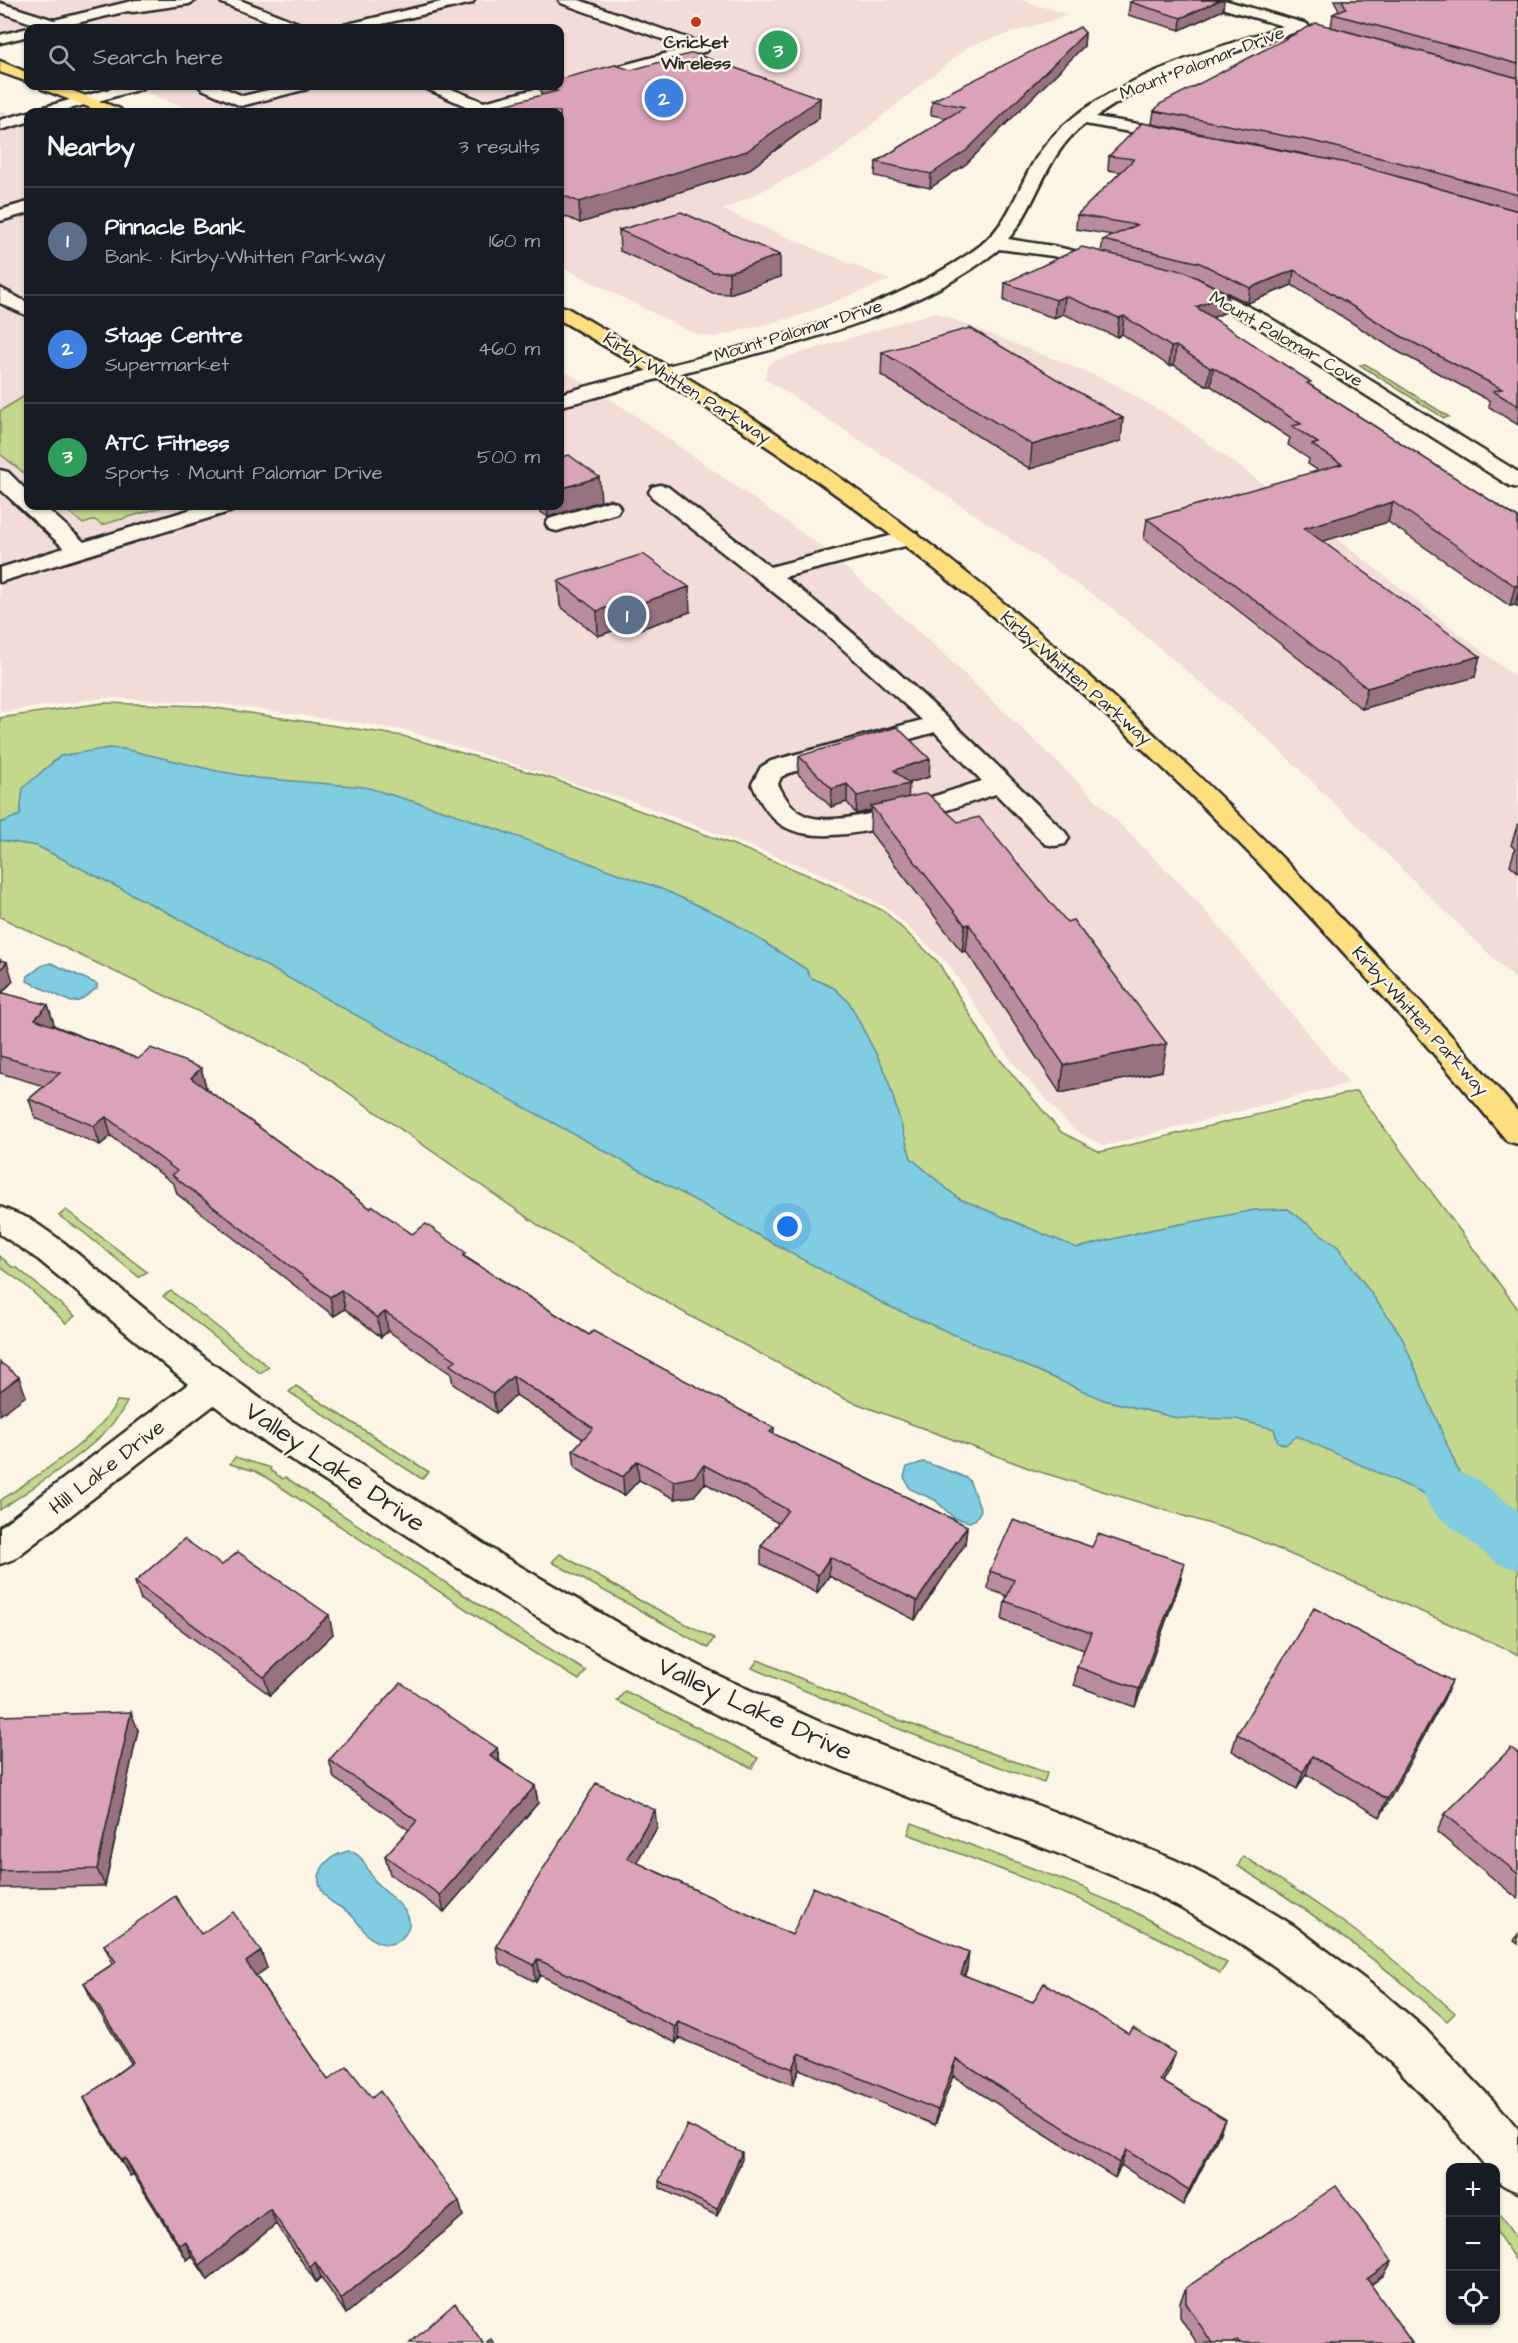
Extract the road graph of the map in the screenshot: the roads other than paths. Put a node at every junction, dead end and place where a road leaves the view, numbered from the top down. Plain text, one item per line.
1 (153, 0) edge
2 (189, 0) edge
3 (227, 0) edge
4 (467, 0) edge
5 (566, 0) edge
6 (1209, 0) edge
7 (0, 6) edge
8 (110, 11) junction
9 (40, 24) edge
10 (59, 24) edge
11 (288, 24) edge
12 (366, 24) edge
13 (1298, 26) junction
14 (1321, 32) edge
15 (24, 33) edge
16 (0, 39) edge
17 (0, 66) edge
18 (24, 76) edge
19 (564, 86) edge
20 (58, 90) edge
21 (121, 90) edge
22 (216, 90) edge
23 (286, 90) edge
24 (441, 90) edge
25 (549, 90) edge
26 (84, 100) junction
27 (57, 108) edge
28 (104, 108) edge
29 (484, 108) joint
30 (24, 118) edge
31 (1081, 119) junction
32 (0, 125) edge
33 (1195, 138) edge
34 (24, 208) edge
35 (0, 216) edge
36 (996, 243) junction
37 (1133, 270) edge
38 (1167, 278) edge
39 (19, 289) dead end
40 (0, 294) edge
41 (24, 308) edge
42 (564, 314) edge
43 (665, 371) junction
44 (564, 399) edge
45 (0, 477) edge
46 (1518, 481) edge
47 (660, 492) dead end
48 (24, 499) edge
49 (609, 508) dead end
50 (37, 510) edge
51 (211, 510) edge
52 (557, 524) dead end
53 (909, 538) junction
54 (81, 551) junction
55 (0, 575) edge
56 (766, 575) junction
57 (940, 723) junction
58 (999, 784) junction
59 (1055, 838) dead end
60 (1518, 1133) edge
61 (0, 1219) edge
62 (213, 1385) junction
63 (0, 1548) edge
64 (1518, 2167) edge

1 - 8 street
2 - 8 street
3 - 11 street
4 - 12 street
5 - 19 street
6 - 13 street
7 - 9 street
8 - 10 street
13 - 14 street
13 - 31 street, Mount Palomar Drive
15 - 16 street
17 - 18 main road
20 - 26 main road
21 - 26 street
22 - 23 street
24 - 29 street
25 - 29 street
26 - 27 street
26 - 28 main road
30 - 32 street
31 - 33 street
31 - 36 street, Mount Palomar Drive
34 - 35 street
36 - 37 street
36 - 43 street, Mount Palomar Drive
38 - 46 street, Mount Palomar Cove
39 - 40 street
40 - 41 street
42 - 43 main road, Kirby-Whitten Parkway
43 - 44 street, Mount Palomar Drive
43 - 53 main road, Kirby-Whitten Parkway
45 - 48 street
47 - 56 street
49 - 52 street
50 - 54 street
51 - 54 street
53 - 56 street
53 - 60 main road, Kirby-Whitten Parkway
54 - 55 street
56 - 57 street
57 - 58 street
57 - 58 street
58 - 59 street
61 - 62 street, Valley Lake Drive
62 - 63 street, Hill Lake Drive
62 - 64 street, Valley Lake Drive

